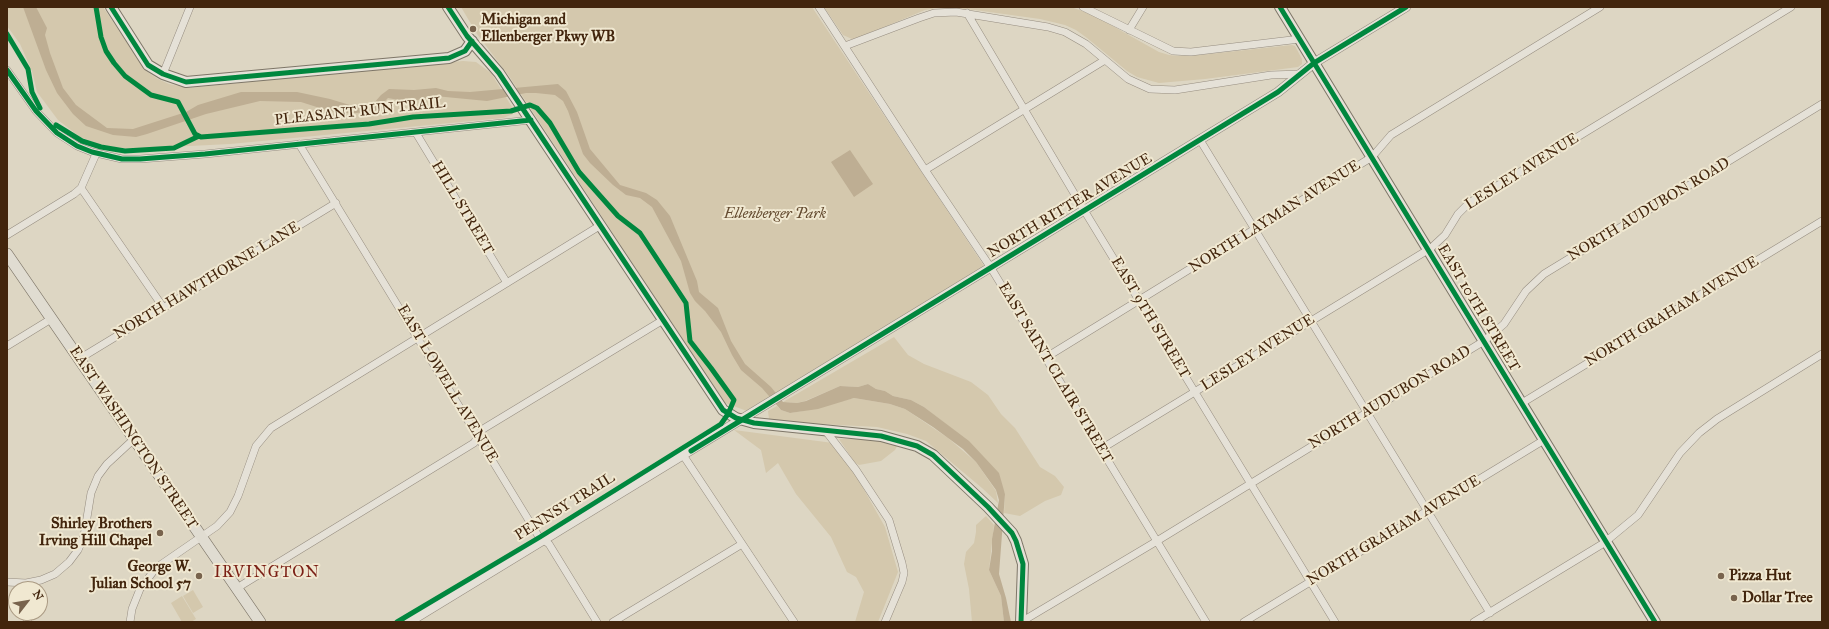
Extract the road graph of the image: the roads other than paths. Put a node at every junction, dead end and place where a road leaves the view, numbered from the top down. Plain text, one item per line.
1 (111, 7) edge
2 (190, 7) edge
3 (448, 7) edge
4 (819, 7) edge
5 (1083, 7) edge
6 (1143, 7) edge
7 (1280, 7) edge
8 (1406, 7) edge
9 (1600, 7) edge
10 (1791, 7) edge
11 (967, 13) junction
12 (1129, 30) junction
13 (1300, 39) junction
14 (472, 41) junction
15 (844, 50) junction
16 (1105, 60) junction
17 (1314, 63) junction
18 (7, 70) edge
19 (163, 74) junction
20 (1303, 74) junction
21 (1822, 104) edge
22 (1024, 110) junction
23 (531, 120) junction
24 (416, 133) junction
25 (1200, 140) junction
26 (299, 144) junction
27 (96, 154) junction
28 (1372, 157) junction
29 (925, 170) junction
30 (81, 188) junction
31 (336, 203) junction
32 (1084, 211) junction
33 (1822, 220) edge
34 (601, 225) junction
35 (1255, 229) junction
36 (7, 235) edge
37 (1428, 250) junction
38 (7, 254) edge
39 (992, 268) junction
40 (507, 283) junction
41 (1139, 301) junction
42 (163, 307) junction
43 (51, 319) junction
44 (663, 320) junction
45 (1311, 321) junction
46 (418, 337) junction
47 (1484, 341) junction
48 (7, 346) edge
49 (1822, 354) edge
50 (1045, 358) junction
51 (79, 359) junction
52 (1195, 392) junction
53 (1522, 403) junction
54 (1367, 412) junction
55 (742, 420) junction
56 (825, 430) junction
57 (479, 436) junction
58 (134, 439) junction
59 (1544, 440) junction
60 (1101, 449) junction
61 (683, 455) junction
62 (1251, 483) junction
63 (1427, 511) junction
64 (201, 536) junction
65 (544, 540) junction
66 (1156, 541) junction
67 (1606, 542) junction
68 (742, 544) junction
69 (36, 581) edge
70 (1310, 582) junction
71 (237, 588) junction
72 (1490, 613) junction
73 (130, 622) edge
74 (260, 622) edge
75 (409, 622) edge
76 (597, 622) edge
77 (613, 622) edge
78 (794, 622) edge
79 (885, 622) edge
80 (1021, 622) edge
81 (1206, 622) edge
82 (1244, 622) edge
83 (1335, 622) edge
84 (1474, 622) edge
85 (1655, 622) edge

1 - 19 main road
2 - 19 street
3 - 14 main road
4 - 15 street, EAST SAINT CLAIR STREET
5 - 12 street
6 - 12 street
7 - 13 main road, EAST 10TH STREET
8 - 17 street, NORTH RITTER AVENUE
9 - 28 street, NORTH LAYMAN AVENUE
10 - 37 street, LESLEY AVENUE
11 - 15 street
11 - 16 street
11 - 22 street, EAST 9TH STREET
12 - 13 street
13 - 17 main road, EAST 10TH STREET
14 - 19 main road
14 - 23 main road
15 - 29 street, EAST SAINT CLAIR STREET
16 - 20 street
16 - 22 street
17 - 20 street, NORTH RITTER AVENUE
17 - 28 main road, EAST 10TH STREET
18 - 27 street
20 - 25 street, NORTH RITTER AVENUE
21 - 47 street, NORTH AUDUBON ROAD
22 - 29 street
22 - 32 street, EAST 9TH STREET
23 - 24 street
23 - 34 main road
24 - 26 street
24 - 40 street, HILL STREET
25 - 32 street, NORTH RITTER AVENUE
25 - 35 street
26 - 27 street
26 - 31 street, EAST LOWELL AVENUE
27 - 30 street
28 - 35 street, NORTH LAYMAN AVENUE
28 - 37 main road, EAST 10TH STREET
29 - 39 street, EAST SAINT CLAIR STREET
30 - 36 street
30 - 42 street
31 - 42 street, NORTH HAWTHORNE LANE
31 - 46 street, EAST LOWELL AVENUE
32 - 39 street, NORTH RITTER AVENUE
32 - 41 street, EAST 9TH STREET
33 - 53 street, NORTH GRAHAM AVENUE
34 - 40 street
34 - 44 main road
35 - 41 street, NORTH LAYMAN AVENUE
35 - 45 street
37 - 45 street, LESLEY AVENUE
37 - 47 main road, EAST 10TH STREET
38 - 43 main road, EAST WASHINGTON STREET
39 - 50 street, EAST SAINT CLAIR STREET
39 - 55 street, NORTH RITTER AVENUE
40 - 46 street
41 - 50 street, NORTH LAYMAN AVENUE
41 - 52 street, EAST 9TH STREET
42 - 51 street, NORTH HAWTHORNE LANE
43 - 48 street
43 - 51 main road, EAST WASHINGTON STREET
44 - 55 main road
44 - 57 street
45 - 52 street, LESLEY AVENUE
45 - 54 street
46 - 57 street, EAST LOWELL AVENUE
46 - 64 street
47 - 53 main road, EAST 10TH STREET
47 - 54 street, NORTH AUDUBON ROAD
49 - 67 street
50 - 60 street, EAST SAINT CLAIR STREET
51 - 58 main road, EAST WASHINGTON STREET
52 - 60 street, LESLEY AVENUE
52 - 62 street, EAST 9TH STREET
53 - 59 main road, EAST 10TH STREET
54 - 62 street, NORTH AUDUBON ROAD
54 - 63 street
55 - 56 main road
55 - 61 street, NORTH RITTER AVENUE
56 - 79 street
56 - 80 main road
57 - 65 street, EAST LOWELL AVENUE
57 - 71 street
58 - 64 main road, EAST WASHINGTON STREET
58 - 69 street
59 - 63 street, NORTH GRAHAM AVENUE
59 - 67 main road, EAST 10TH STREET
60 - 66 street, EAST SAINT CLAIR STREET
61 - 65 street, NORTH RITTER AVENUE
61 - 68 street
62 - 66 street, NORTH AUDUBON ROAD
62 - 70 street, EAST 9TH STREET
63 - 70 street, NORTH GRAHAM AVENUE
63 - 72 street
64 - 71 main road, EAST WASHINGTON STREET
64 - 73 street
65 - 75 street, NORTH RITTER AVENUE
65 - 76 street, EAST LOWELL AVENUE
66 - 80 street, NORTH AUDUBON ROAD
66 - 81 street, EAST SAINT CLAIR STREET
67 - 72 street
67 - 85 main road, EAST 10TH STREET
68 - 77 street
68 - 78 street
70 - 82 street, NORTH GRAHAM AVENUE
70 - 83 street, EAST 9TH STREET
71 - 74 main road, EAST WASHINGTON STREET
72 - 84 street

